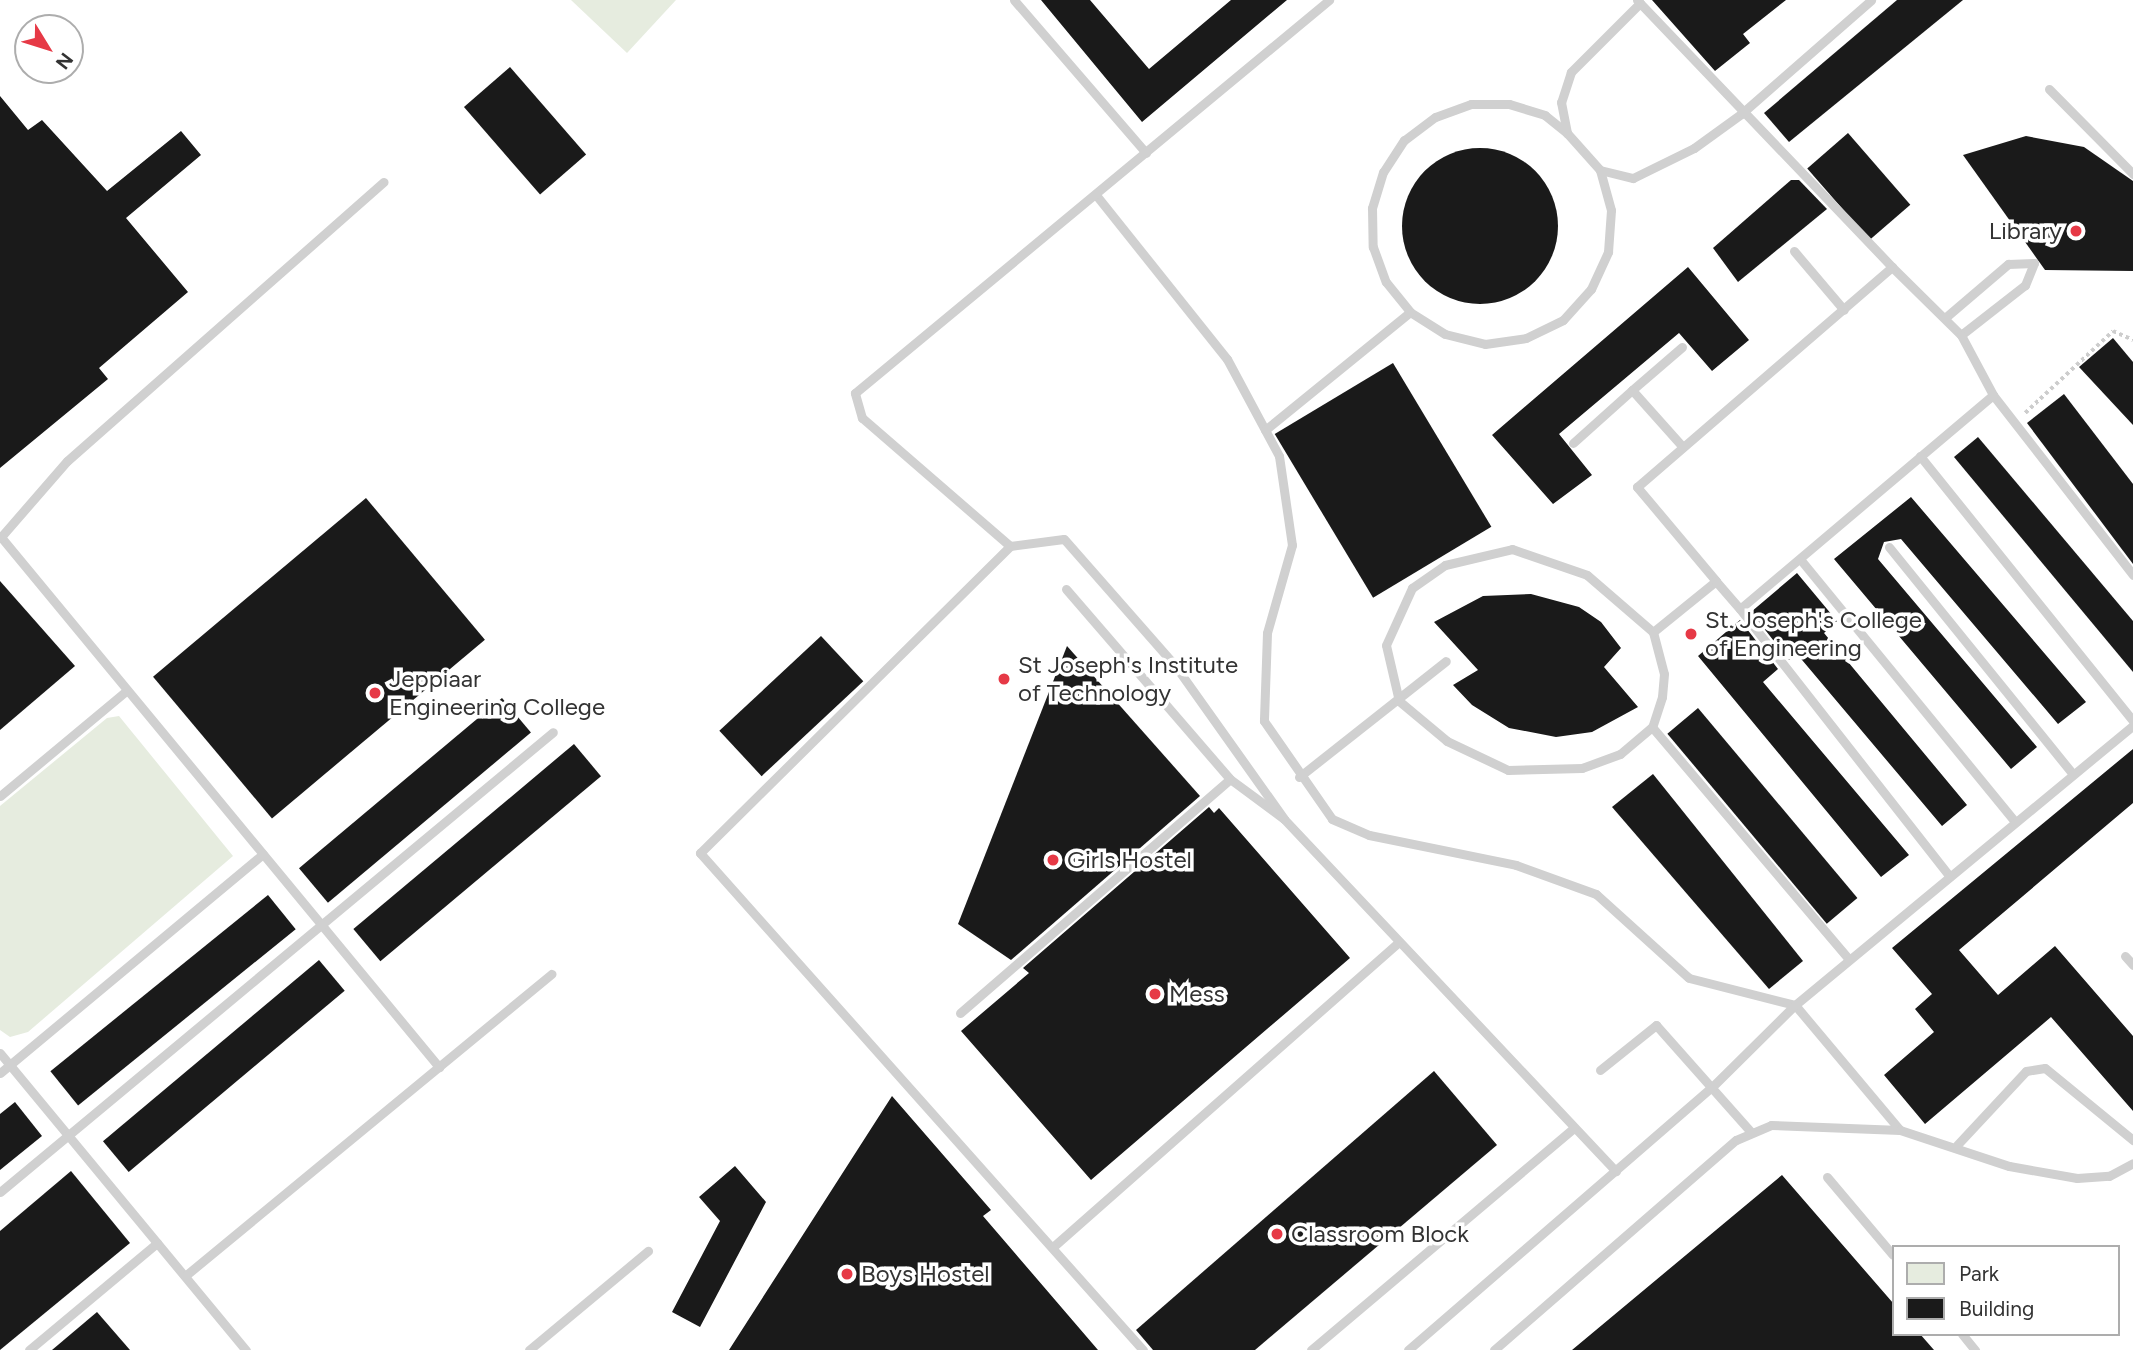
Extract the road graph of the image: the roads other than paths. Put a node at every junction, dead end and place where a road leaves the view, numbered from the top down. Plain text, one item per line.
1 (1014, 0) edge
2 (1329, 0) edge
3 (1871, 0) edge
4 (1639, 1) edge
5 (2049, 89) dead end
6 (1741, 114) junction
7 (1567, 133) junction
8 (1146, 153) junction
9 (1600, 170) junction
10 (2133, 174) edge
11 (383, 182) dead end
12 (1096, 195) junction
13 (1794, 251) dead end
14 (1892, 267) junction
15 (1843, 310) junction
16 (1410, 312) junction
17 (1946, 317) junction
18 (1961, 335) junction
19 (1682, 347) dead end
20 (1632, 390) junction
21 (1993, 395) junction
22 (1265, 430) junction
23 (1573, 443) dead end
24 (1683, 447) junction
25 (1920, 457) junction
26 (1, 538) edge
27 (1010, 547) junction
28 (1889, 547) dead end
29 (1800, 558) junction
30 (2133, 575) edge
31 (1716, 581) junction
32 (1066, 589) dead end
33 (1740, 609) junction
34 (1653, 632) junction
35 (1446, 661) dead end
36 (127, 690) junction
37 (1399, 701) junction
38 (2133, 723) edge
39 (1652, 727) junction
40 (553, 732) dead end
41 (2073, 774) junction
42 (1299, 777) junction
43 (1230, 779) junction
44 (0, 796) edge
45 (1284, 820) junction
46 (2015, 822) junction
47 (264, 854) junction
48 (1950, 877) junction
49 (322, 925) junction
50 (1398, 943) junction
51 (2125, 956) dead end
52 (1849, 959) junction
53 (2133, 965) edge
54 (551, 974) dead end
55 (1795, 1005) junction
56 (960, 1013) dead end
57 (0, 1053) edge
58 (10, 1065) junction
59 (439, 1067) junction
60 (1600, 1070) dead end
61 (0, 1073) edge
62 (1713, 1087) junction
63 (1574, 1128) junction
64 (1900, 1130) junction
65 (1750, 1131) junction
66 (68, 1135) junction
67 (2133, 1140) edge
68 (1957, 1145) junction
69 (2133, 1163) edge
70 (1616, 1171) junction
71 (1827, 1177) dead end
72 (0, 1192) edge
73 (157, 1243) junction
74 (1054, 1246) junction
75 (648, 1251) dead end
76 (1892, 1254) edge
77 (185, 1276) junction
78 (1964, 1336) edge
79 (29, 1350) edge
80 (246, 1350) edge
81 (529, 1350) edge
82 (1143, 1350) edge
83 (1311, 1350) edge
84 (1408, 1350) edge
85 (1494, 1350) edge
86 (1975, 1350) edge

1 - 8 lane
2 - 8 lane
3 - 6 lane
4 - 6 lane
4 - 7 lane
5 - 10 lane
6 - 9 lane
6 - 14 lane
7 - 9 lane
7 - 16 lane
8 - 12 lane
9 - 16 lane
11 - 26 lane
12 - 22 lane
12 - 27 lane
13 - 15 lane
14 - 15 lane
14 - 17 lane
15 - 24 lane
16 - 22 lane
17 - 18 lane
17 - 18 lane
18 - 21 lane
19 - 20 lane
20 - 23 lane
20 - 24 lane
21 - 25 lane
21 - 30 lane
22 - 42 lane
24 - 31 lane
25 - 29 lane
25 - 38 lane
26 - 36 lane
27 - 45 lane
27 - 74 lane
28 - 41 lane
29 - 33 lane
29 - 46 lane
31 - 33 lane
31 - 34 lane
32 - 43 lane
33 - 48 lane
34 - 37 lane
34 - 39 lane
35 - 37 lane
36 - 44 lane
36 - 47 lane
37 - 39 lane
37 - 42 lane
38 - 41 lane
39 - 52 lane
40 - 49 lane
41 - 46 lane
42 - 55 lane
43 - 45 lane
43 - 56 lane
45 - 50 lane
46 - 48 lane
47 - 49 lane
47 - 58 lane
48 - 52 lane
49 - 59 lane
49 - 66 lane
50 - 63 lane
50 - 74 lane
51 - 53 lane
52 - 55 lane
54 - 59 lane
55 - 62 lane
55 - 64 lane
57 - 58 lane
58 - 61 lane
58 - 66 lane
59 - 77 lane
60 - 62 lane
62 - 65 lane
62 - 70 lane
63 - 70 lane
63 - 83 lane
64 - 65 lane
64 - 68 lane
65 - 85 lane
66 - 72 lane
66 - 73 lane
67 - 68 lane
68 - 69 lane
70 - 84 lane
71 - 76 lane
73 - 77 lane
73 - 79 lane
74 - 82 lane
75 - 81 lane
77 - 80 lane
78 - 86 lane

